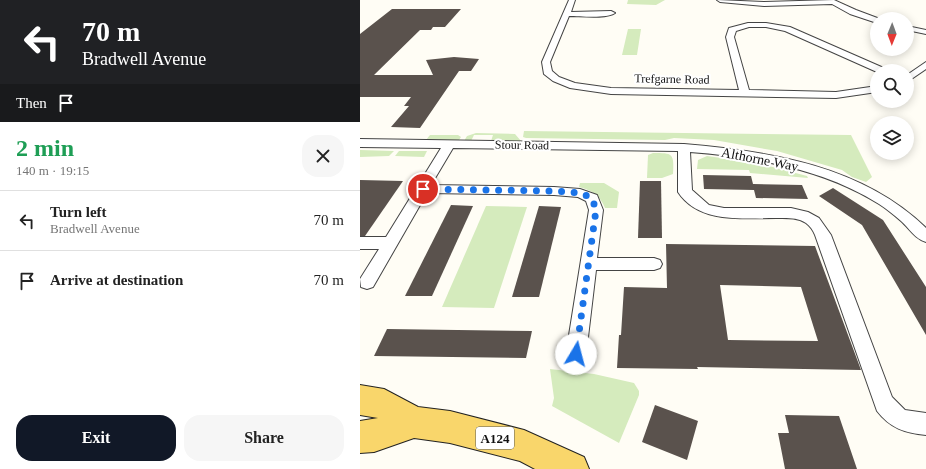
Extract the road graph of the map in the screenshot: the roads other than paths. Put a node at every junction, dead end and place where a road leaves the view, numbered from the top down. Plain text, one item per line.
1 (572, 0) edge
2 (720, 0) edge
3 (831, 1) edge
4 (611, 13) dead end
5 (566, 14) junction
6 (870, 18) edge
7 (914, 29) edge
8 (926, 32) edge
9 (926, 65) edge
10 (870, 66) edge
11 (914, 74) edge
12 (870, 90) edge
13 (745, 94) junction
14 (360, 143) edge
15 (449, 144) junction
16 (684, 148) junction
17 (423, 189) junction
18 (926, 237) edge
19 (360, 243) edge
20 (389, 243) junction
21 (588, 264) junction
22 (654, 264) dead end
23 (367, 282) dead end
24 (576, 354) dead end
25 (360, 400) edge
26 (414, 422) junction
27 (926, 424) edge
28 (360, 437) edge
29 (572, 469) edge

1 - 5 street, Trefgarne Road
2 - 3 street
3 - 6 street
4 - 5 street
5 - 13 street, Trefgarne Road
7 - 8 street
9 - 11 street
10 - 13 street
12 - 13 street, Trefgarne Road
14 - 15 street, Stour Road
15 - 16 street, Stour Road
15 - 17 street
16 - 18 street, Althorne Way
16 - 27 street
17 - 20 street
17 - 21 street
19 - 20 street
20 - 23 street
21 - 22 street
21 - 24 street
25 - 26 main road, A124
26 - 28 main road, A124
26 - 29 main road, A124

